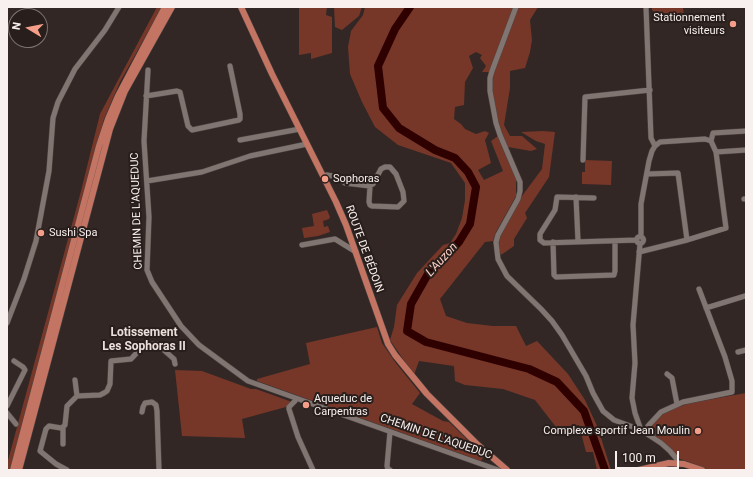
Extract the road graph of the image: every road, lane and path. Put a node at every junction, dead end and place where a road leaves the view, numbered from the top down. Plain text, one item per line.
1 (119, 7) edge
2 (165, 7) edge
3 (172, 7) edge
4 (241, 7) edge
5 (516, 7) edge
6 (646, 7) edge
7 (230, 66) dead end
8 (148, 70) dead end
9 (650, 90) junction
10 (146, 96) junction
11 (300, 129) junction
12 (746, 131) edge
13 (240, 140) dead end
14 (711, 141) junction
15 (307, 144) junction
16 (655, 146) junction
17 (746, 150) edge
18 (716, 152) junction
19 (583, 160) dead end
20 (646, 174) junction
21 (323, 176) junction
22 (334, 177) junction
23 (147, 181) junction
24 (327, 183) junction
25 (370, 186) junction
26 (576, 197) junction
27 (594, 198) dead end
28 (639, 240) junction
29 (687, 240) junction
30 (578, 241) junction
31 (615, 241) junction
32 (553, 242) junction
33 (302, 246) dead end
34 (356, 252) junction
35 (639, 252) junction
36 (699, 289) dead end
37 (745, 296) edge
38 (706, 308) junction
39 (7, 323) edge
40 (746, 350) edge
41 (738, 352) dead end
42 (14, 362) dead end
43 (175, 364) dead end
44 (667, 374) dead end
45 (76, 380) dead end
46 (78, 396) junction
47 (296, 398) junction
48 (677, 404) junction
49 (7, 406) edge
50 (142, 412) dead end
51 (7, 413) edge
52 (16, 424) dead end
53 (64, 427) junction
54 (644, 431) junction
55 (390, 432) junction
56 (63, 444) dead end
57 (677, 463) junction
58 (13, 470) edge
59 (19, 470) edge
60 (67, 470) edge
61 (159, 470) edge
62 (313, 470) edge
63 (390, 470) edge
64 (498, 470) edge
65 (506, 470) edge
66 (639, 470) edge
67 (702, 470) edge

1 - 39 street
2 - 58 main road
3 - 59 main road
4 - 11 main road, ROUTE DE BÉDOIN
5 - 54 street
6 - 9 street
7 - 10 street
8 - 10 street, CHEMIN DE L'AQUEDUC
9 - 16 street
9 - 19 street
10 - 23 street, CHEMIN DE L'AQUEDUC
11 - 13 street
11 - 15 main road, ROUTE DE BÉDOIN
12 - 14 street
14 - 16 street
14 - 18 street
15 - 21 main road, ROUTE DE BÉDOIN
15 - 23 street
16 - 20 street
17 - 18 street
18 - 29 street
20 - 28 street
20 - 29 street
21 - 22 street
21 - 24 main road, ROUTE DE BÉDOIN
22 - 24 street
22 - 25 street
23 - 47 street, CHEMIN DE L'AQUEDUC
24 - 34 main road, ROUTE DE BÉDOIN
25 - 25 street
26 - 27 street
26 - 30 street
26 - 32 street
28 - 31 street
28 - 35 street
29 - 35 street
30 - 31 street
30 - 32 street
31 - 32 street
33 - 34 street
34 - 65 main road, ROUTE DE BÉDOIN
35 - 54 street
36 - 38 street
37 - 38 street
38 - 48 street
40 - 41 street
42 - 49 street
43 - 46 street
44 - 48 street
45 - 46 street
46 - 53 street
47 - 55 street, CHEMIN DE L'AQUEDUC
47 - 62 street
48 - 54 street
50 - 61 street
51 - 52 street
53 - 56 street
53 - 60 street
54 - 57 street
55 - 63 street
55 - 64 street, CHEMIN DE L'AQUEDUC
57 - 66 main road
57 - 67 main road

